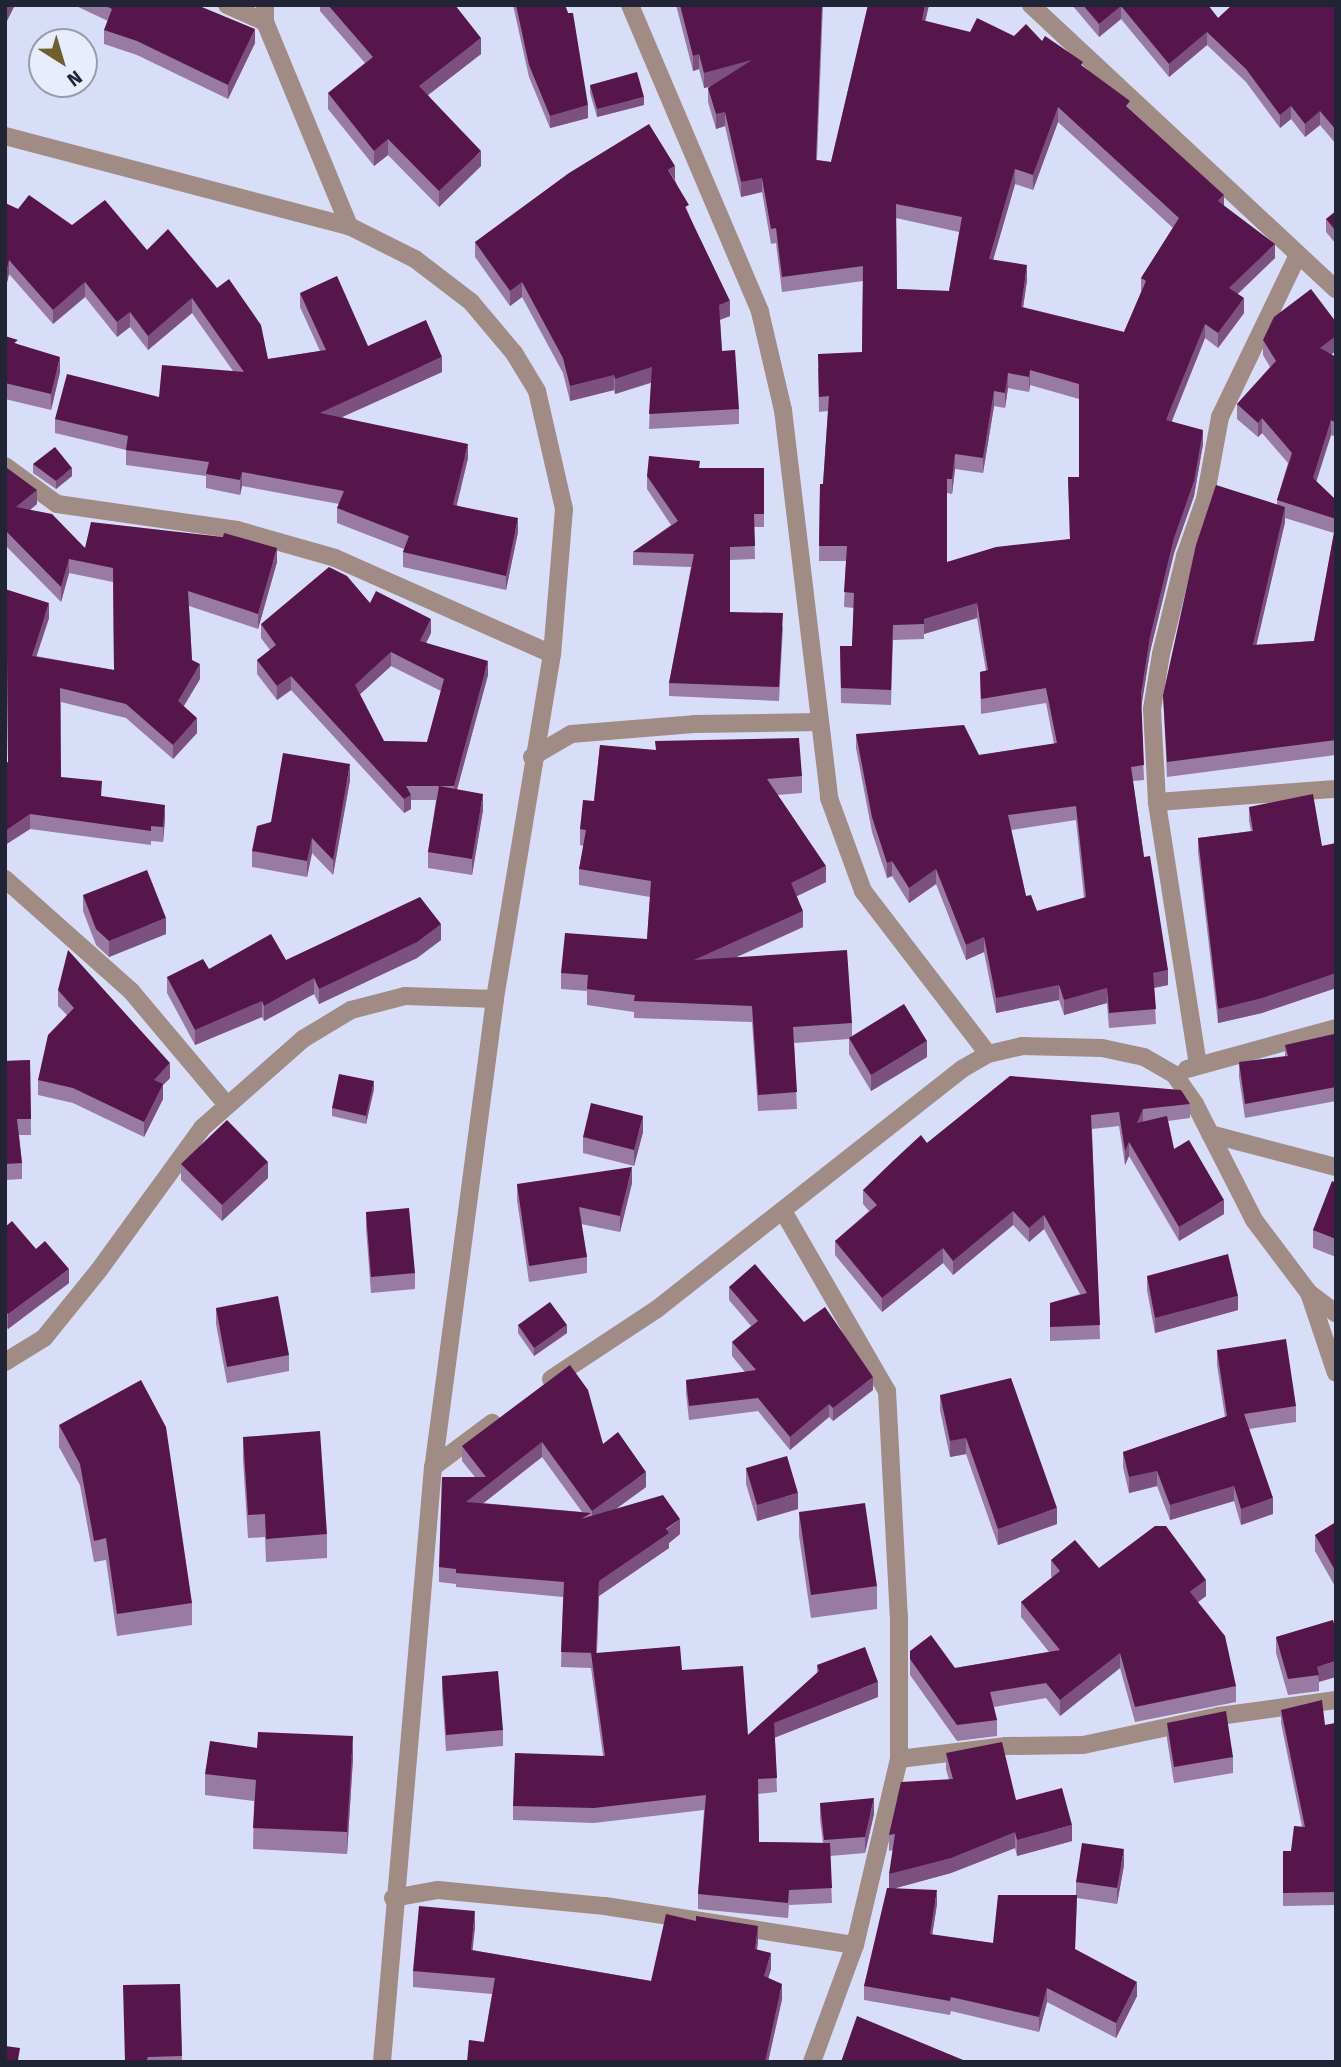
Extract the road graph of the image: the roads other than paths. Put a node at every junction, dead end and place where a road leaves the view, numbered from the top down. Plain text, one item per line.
1 (227, 5) edge
2 (630, 5) edge
3 (1031, 5) edge
4 (265, 14) edge
5 (5, 136) edge
6 (349, 226) junction
7 (1297, 257) junction
8 (1336, 289) edge
9 (5, 466) edge
10 (552, 654) junction
11 (819, 722) junction
12 (532, 757) junction
13 (1336, 789) edge
14 (1157, 802) junction
15 (5, 879) edge
16 (495, 999) junction
17 (1336, 1028) edge
18 (988, 1054) junction
19 (1198, 1065) junction
20 (1174, 1074) junction
21 (227, 1105) junction
22 (1210, 1134) junction
23 (1336, 1167) edge
24 (783, 1211) junction
25 (1310, 1293) junction
26 (1336, 1312) edge
27 (5, 1362) edge
28 (1336, 1373) edge
29 (540, 1388) edge
30 (508, 1412) edge
31 (433, 1467) junction
32 (1336, 1700) edge
33 (899, 1759) junction
34 (393, 1898) junction
35 (855, 1945) junction
36 (382, 2062) edge
37 (811, 2062) edge

1 - 4 street
2 - 11 street
3 - 7 street
4 - 6 street
5 - 6 street
6 - 10 street
7 - 8 street
7 - 14 street
9 - 10 street
10 - 12 street
11 - 12 street
11 - 18 street
12 - 16 street
13 - 14 street
14 - 19 street
15 - 21 street
16 - 21 street
16 - 31 street
17 - 19 street
18 - 20 street
18 - 24 street
19 - 20 street
20 - 22 street
21 - 27 street
22 - 23 street
22 - 25 street
24 - 29 street
24 - 33 street
25 - 26 street
25 - 28 street
30 - 31 street
31 - 34 street
32 - 33 street
33 - 35 street
34 - 35 street
34 - 36 street
35 - 37 street

